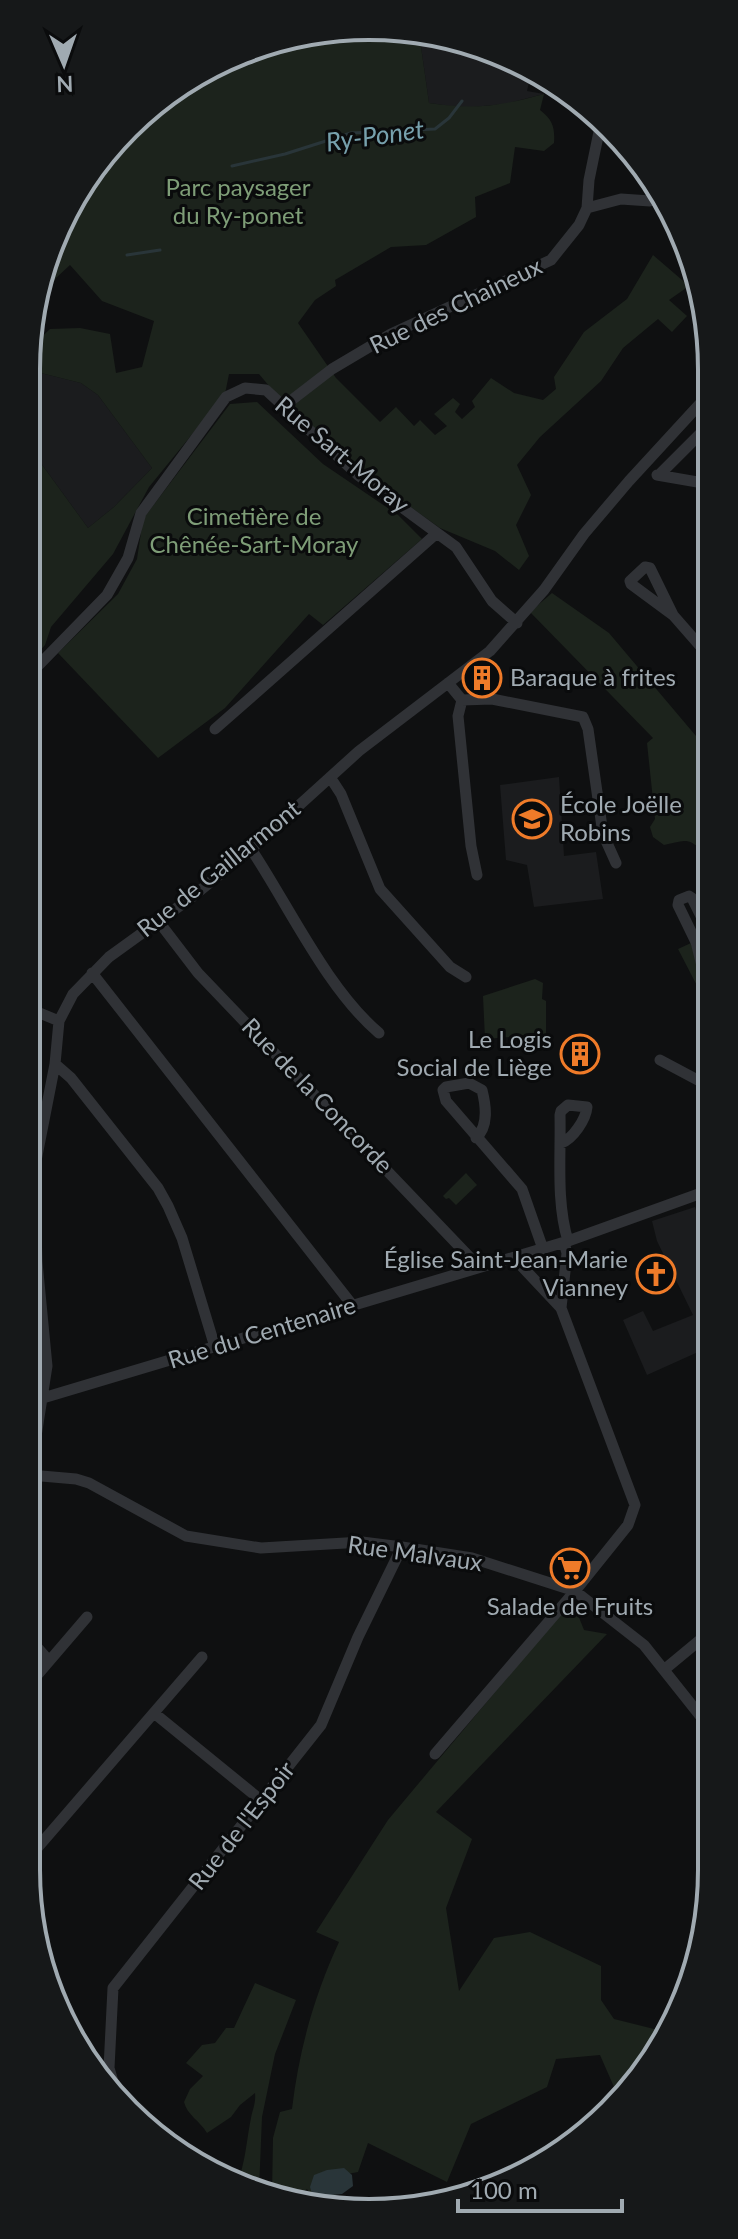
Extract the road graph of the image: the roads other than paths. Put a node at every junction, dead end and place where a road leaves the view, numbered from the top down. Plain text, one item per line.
1 (599, 133) edge
2 (651, 200) edge
3 (587, 208) junction
4 (288, 403) junction
5 (698, 406) edge
6 (698, 436) edge
7 (641, 470) junction
8 (659, 475) junction
9 (698, 482) edge
10 (437, 533) junction
11 (673, 615) dead end
12 (517, 623) junction
13 (698, 644) edge
14 (40, 664) edge
15 (448, 683) junction
16 (462, 700) junction
17 (215, 729) dead end
18 (330, 777) junction
19 (251, 849) junction
20 (616, 863) dead end
21 (477, 875) dead end
22 (159, 922) junction
23 (696, 942) dead end
24 (698, 950) edge
25 (92, 973) junction
26 (466, 977) dead end
27 (40, 1013) edge
28 (59, 1021) junction
29 (379, 1033) dead end
30 (660, 1060) dead end
31 (55, 1064) junction
32 (698, 1080) edge
33 (476, 1138) junction
34 (40, 1140) edge
35 (561, 1143) dead end
36 (698, 1194) edge
37 (566, 1242) junction
38 (543, 1249) junction
39 (514, 1258) junction
40 (479, 1267) junction
41 (40, 1293) edge
42 (353, 1306) junction
43 (561, 1308) junction
44 (215, 1347) junction
45 (43, 1398) junction
46 (40, 1415) edge
47 (40, 1477) edge
48 (402, 1547) junction
49 (575, 1591) junction
50 (87, 1617) dead end
51 (698, 1642) edge
52 (40, 1651) edge
53 (202, 1657) dead end
54 (49, 1661) junction
55 (665, 1669) junction
56 (40, 1672) edge
57 (698, 1712) edge
58 (154, 1713) junction
59 (435, 1754) dead end
60 (262, 1801) junction
61 (40, 1845) edge
62 (110, 2073) edge

1 - 3 street
2 - 3 street
3 - 4 street, Rue des Chaineux
4 - 10 street, Rue Sart-Moray
4 - 14 street, Rue Sart-Moray
5 - 7 street, Rue de Gaillarmont
6 - 8 street
7 - 8 street
7 - 12 street, Rue de Gaillarmont
8 - 9 street
10 - 12 street, Rue Sart-Moray
10 - 17 street
11 - 13 street
12 - 15 street, Rue de Gaillarmont
15 - 16 street
15 - 18 street, Rue de Gaillarmont
16 - 20 street
16 - 21 street
18 - 19 street, Rue de Gaillarmont
18 - 26 street
19 - 22 street, Rue de Gaillarmont
19 - 29 street
22 - 25 street, Rue de Gaillarmont
22 - 40 street, Rue de la Concorde
23 - 24 street
25 - 28 street, Rue de Gaillarmont
25 - 42 street
27 - 28 street
28 - 31 street, Rue de Gaillarmont
30 - 32 street
31 - 34 street, Rue de Gaillarmont
31 - 44 street
33 - 33 street
33 - 38 street
35 - 37 street
36 - 37 street, Rue du Centenaire
37 - 38 street, Rue du Centenaire
37 - 43 street
38 - 39 street, Rue du Centenaire
39 - 40 street, Rue du Centenaire
39 - 43 street
40 - 42 street, Rue du Centenaire
41 - 45 street, Rue de Gaillarmont
42 - 44 street, Rue du Centenaire
43 - 49 street
44 - 45 street, Rue du Centenaire
45 - 46 street, Rue de Gaillarmont
47 - 48 street, Rue Malvaux
48 - 49 street, Rue Malvaux
48 - 60 street, Rue de l'Espoir
49 - 55 street, Rue Malvaux
49 - 59 street
50 - 54 street
51 - 55 street
52 - 54 street
53 - 58 street
54 - 56 street
55 - 57 street, Rue Malvaux
58 - 60 street
58 - 61 street
60 - 62 street, Rue de l'Espoir

